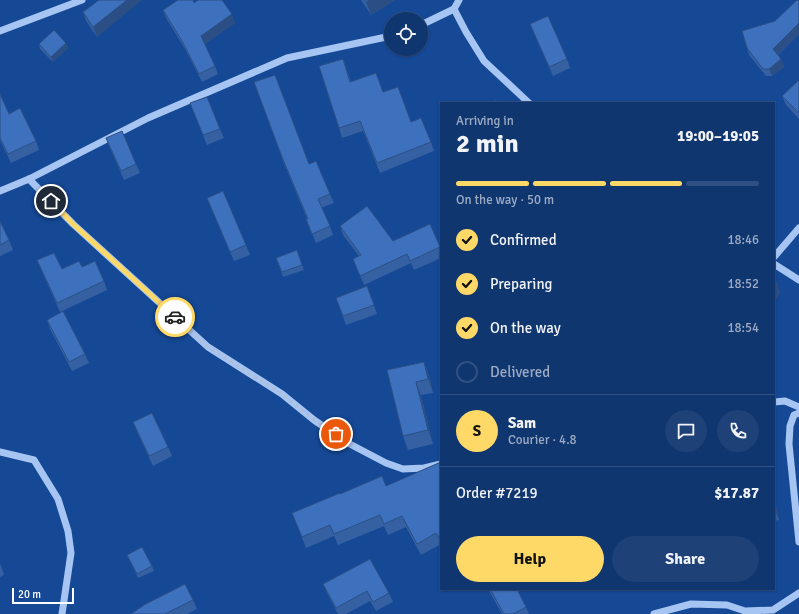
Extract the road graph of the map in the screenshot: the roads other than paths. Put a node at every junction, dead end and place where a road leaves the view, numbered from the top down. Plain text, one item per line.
1 (82, 0) edge
2 (459, 0) edge
3 (454, 9) junction
4 (428, 22) edge
5 (0, 31) edge
6 (384, 37) edge
7 (528, 102) edge
8 (30, 179) junction
9 (0, 191) edge
10 (799, 228) edge
11 (775, 257) edge
12 (775, 265) edge
13 (799, 280) edge
14 (775, 402) edge
15 (799, 407) edge
16 (799, 413) edge
17 (0, 452) edge
18 (440, 464) edge
19 (799, 542) edge
20 (799, 594) edge
21 (62, 614) edge
22 (654, 614) edge

1 - 5 street
2 - 3 street
3 - 4 street
3 - 7 street
6 - 8 street
8 - 9 street
8 - 18 street
10 - 11 street
12 - 13 street
14 - 15 street
16 - 19 street
17 - 21 street
20 - 22 street

